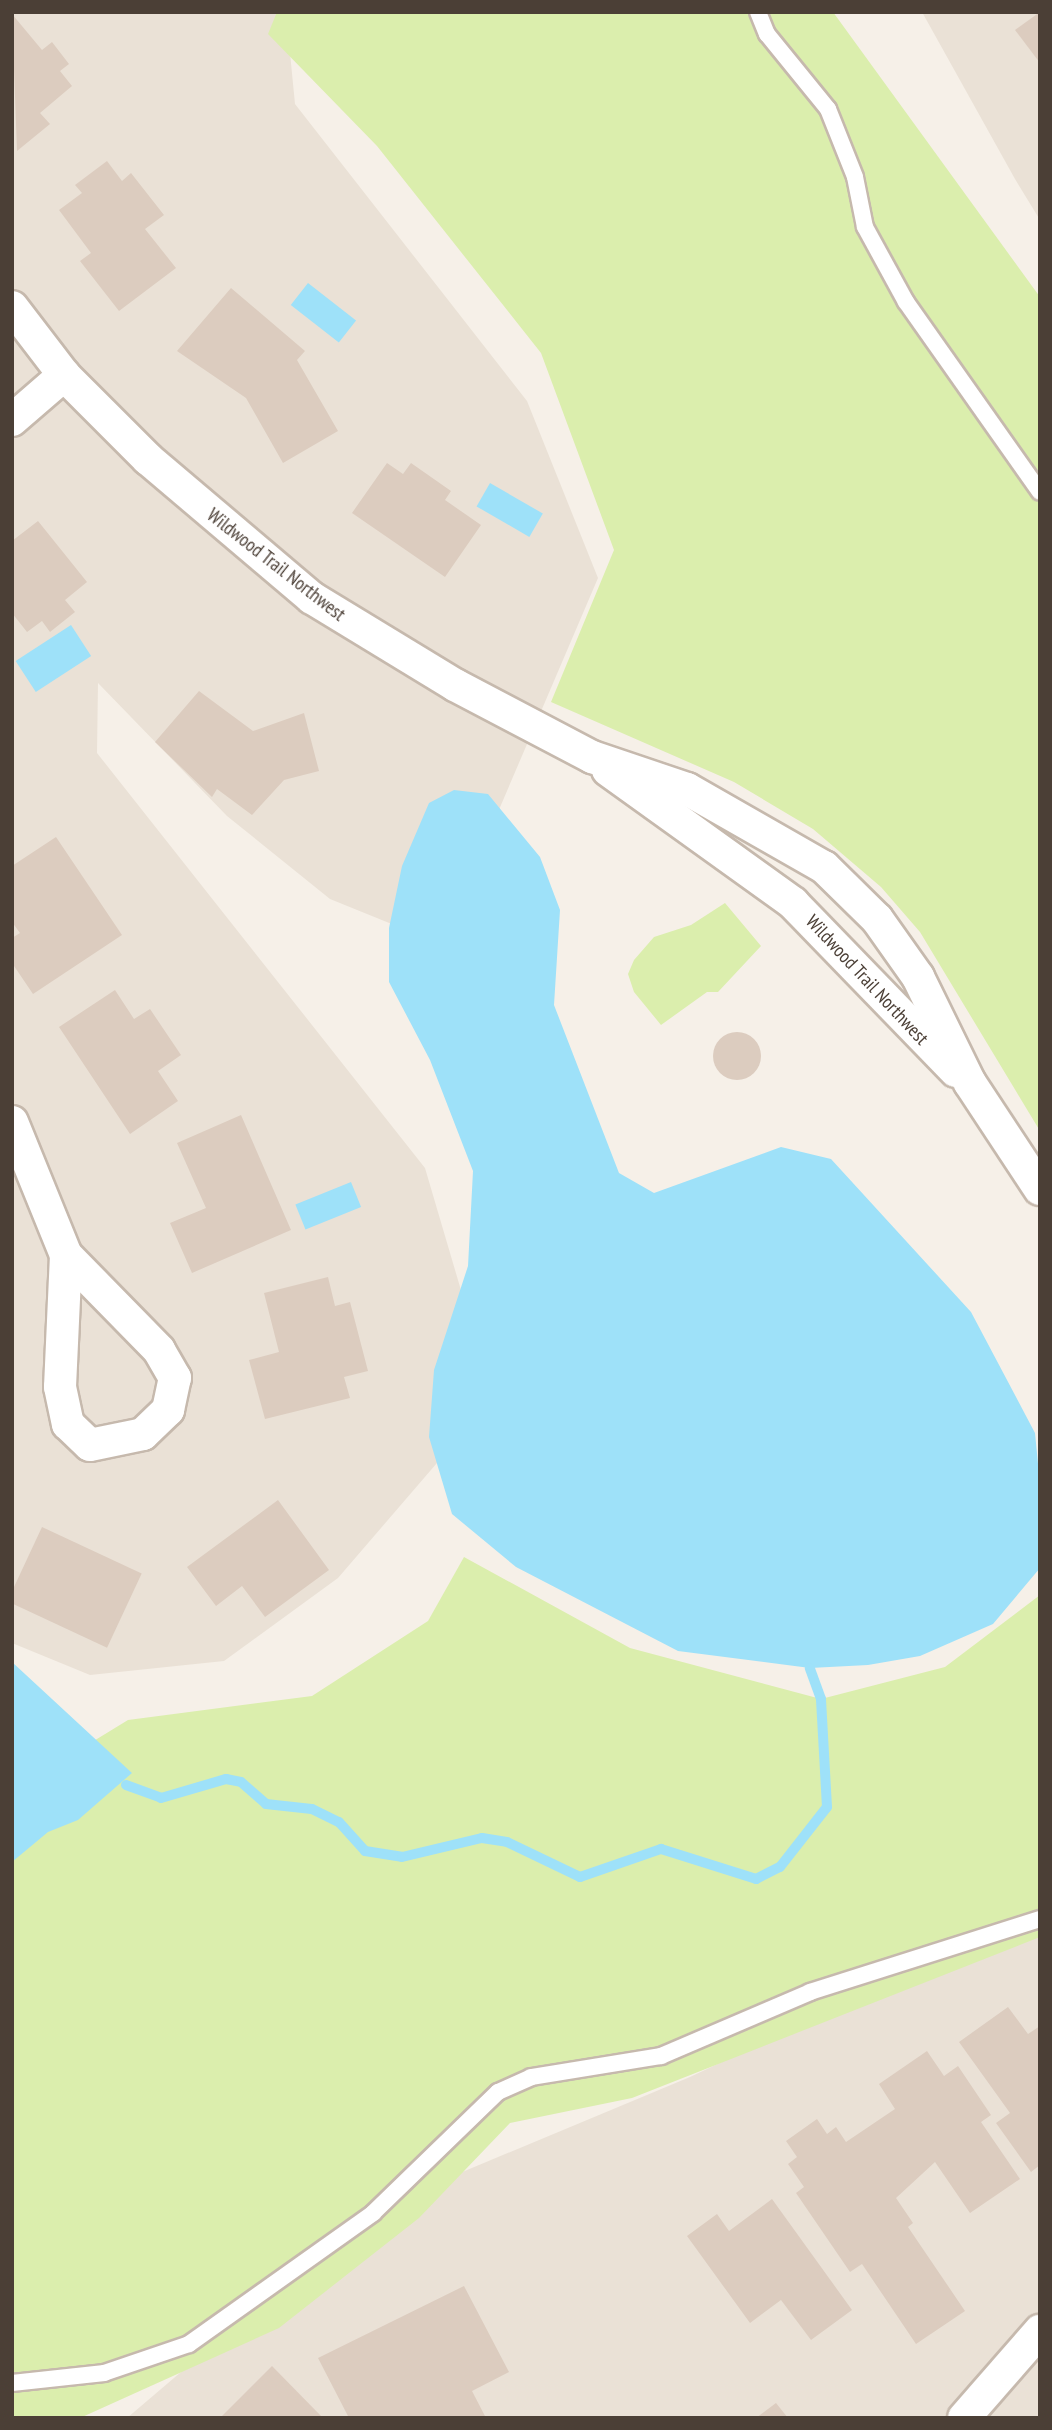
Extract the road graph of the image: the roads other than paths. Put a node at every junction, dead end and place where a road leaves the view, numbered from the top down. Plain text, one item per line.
1 (758, 12) edge
2 (12, 307) edge
3 (64, 375) junction
4 (12, 420) edge
5 (1040, 492) edge
6 (592, 757) junction
7 (970, 1083) junction
8 (12, 1122) edge
9 (1040, 1189) edge
10 (66, 1255) junction
11 (1040, 1919) edge
12 (1040, 2331) edge
13 (12, 2383) edge
14 (964, 2418) edge

1 - 5 lane
2 - 3 street, Wildwood Trail Northwest
3 - 4 street
3 - 6 street, Wildwood Trail Northwest
6 - 7 street, Wildwood Trail Northwest
6 - 7 street, Wildwood Trail Northwest
7 - 9 street, Wildwood Trail Northwest
8 - 10 street
10 - 10 street
11 - 13 lane
12 - 14 street

